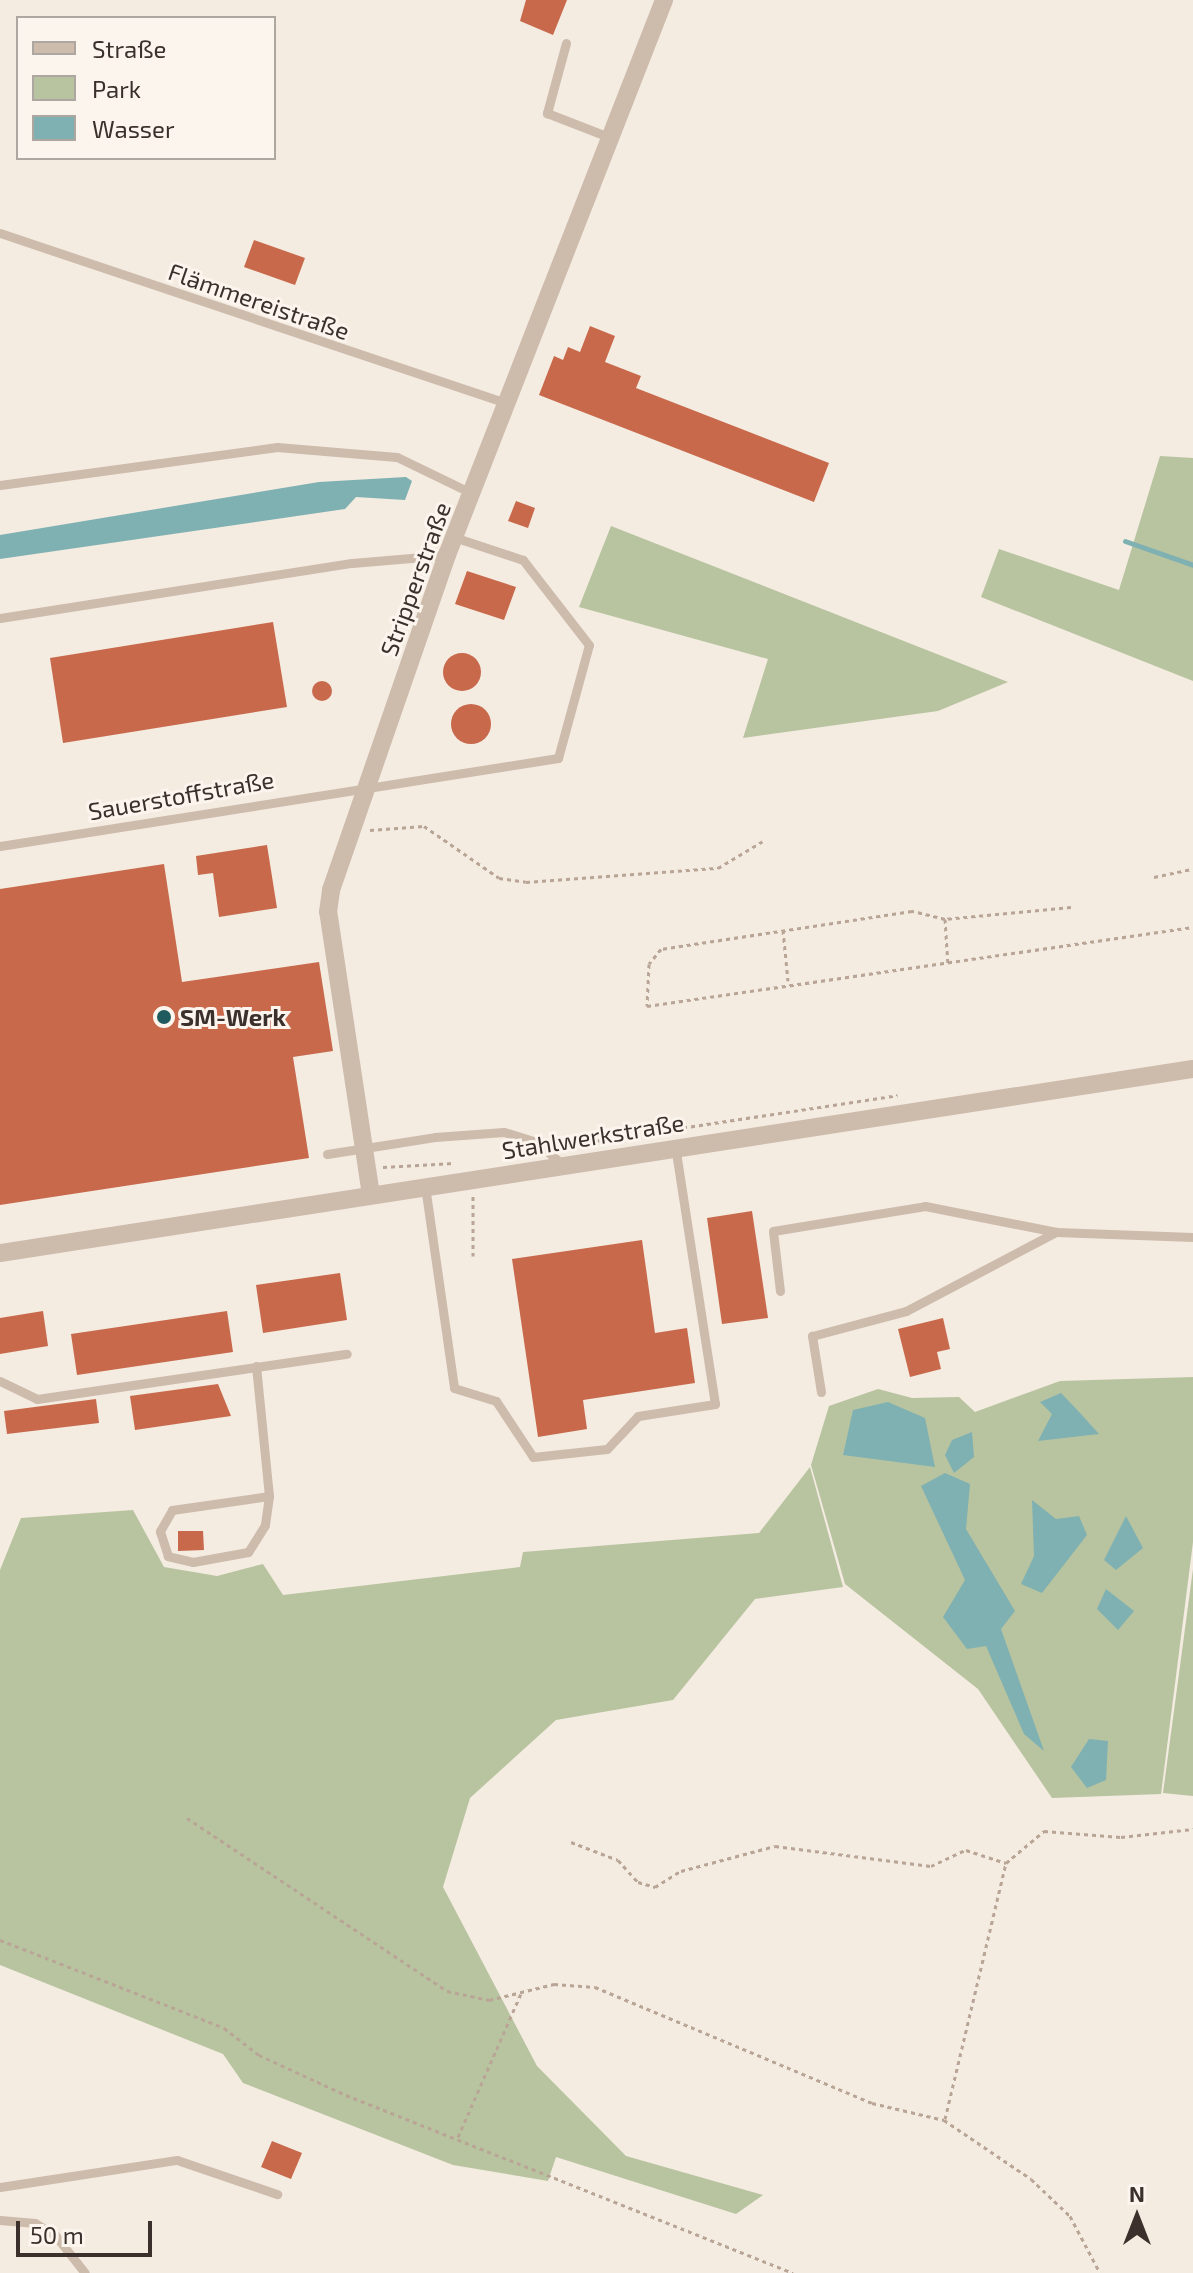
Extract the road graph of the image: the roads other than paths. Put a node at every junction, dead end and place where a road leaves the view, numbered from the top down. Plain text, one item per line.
1 (664, 0) edge
2 (566, 43) dead end
3 (611, 138) junction
4 (0, 233) edge
5 (506, 403) junction
6 (0, 485) edge
7 (471, 493) junction
8 (454, 537) junction
9 (447, 555) junction
10 (0, 618) edge
11 (368, 784) junction
12 (0, 846) edge
13 (1193, 1069) edge
14 (675, 1147) junction
15 (327, 1154) dead end
16 (563, 1164) junction
17 (425, 1186) junction
18 (371, 1195) junction
19 (1056, 1232) junction
20 (1193, 1237) edge
21 (0, 1253) edge
22 (780, 1291) dead end
23 (347, 1354) dead end
24 (256, 1366) junction
25 (0, 1381) edge
26 (821, 1392) dead end
27 (269, 1496) junction
28 (0, 2187) edge
29 (277, 2194) dead end
30 (0, 2220) edge
31 (85, 2273) edge

1 - 3 street, Stripperstraße
2 - 3 lane
3 - 5 street, Stripperstraße
4 - 5 lane, Flämmereistraße
5 - 7 street, Stripperstraße
6 - 7 lane
7 - 8 street, Stripperstraße
8 - 9 street, Stripperstraße
8 - 11 lane, Sauerstoffstraße
9 - 10 lane
9 - 11 street, Stripperstraße
11 - 12 lane, Sauerstoffstraße
11 - 18 street, Stripperstraße
13 - 14 street, Stahlwerkstraße
14 - 16 street, Stahlwerkstraße
14 - 17 lane
15 - 16 lane, bridge
16 - 17 street, Stahlwerkstraße
17 - 18 street, Stahlwerkstraße
18 - 21 street, Stahlwerkstraße
19 - 20 lane
19 - 22 lane
19 - 26 lane
23 - 24 lane
24 - 25 lane
24 - 27 lane
27 - 27 lane
28 - 29 lane
30 - 31 lane

